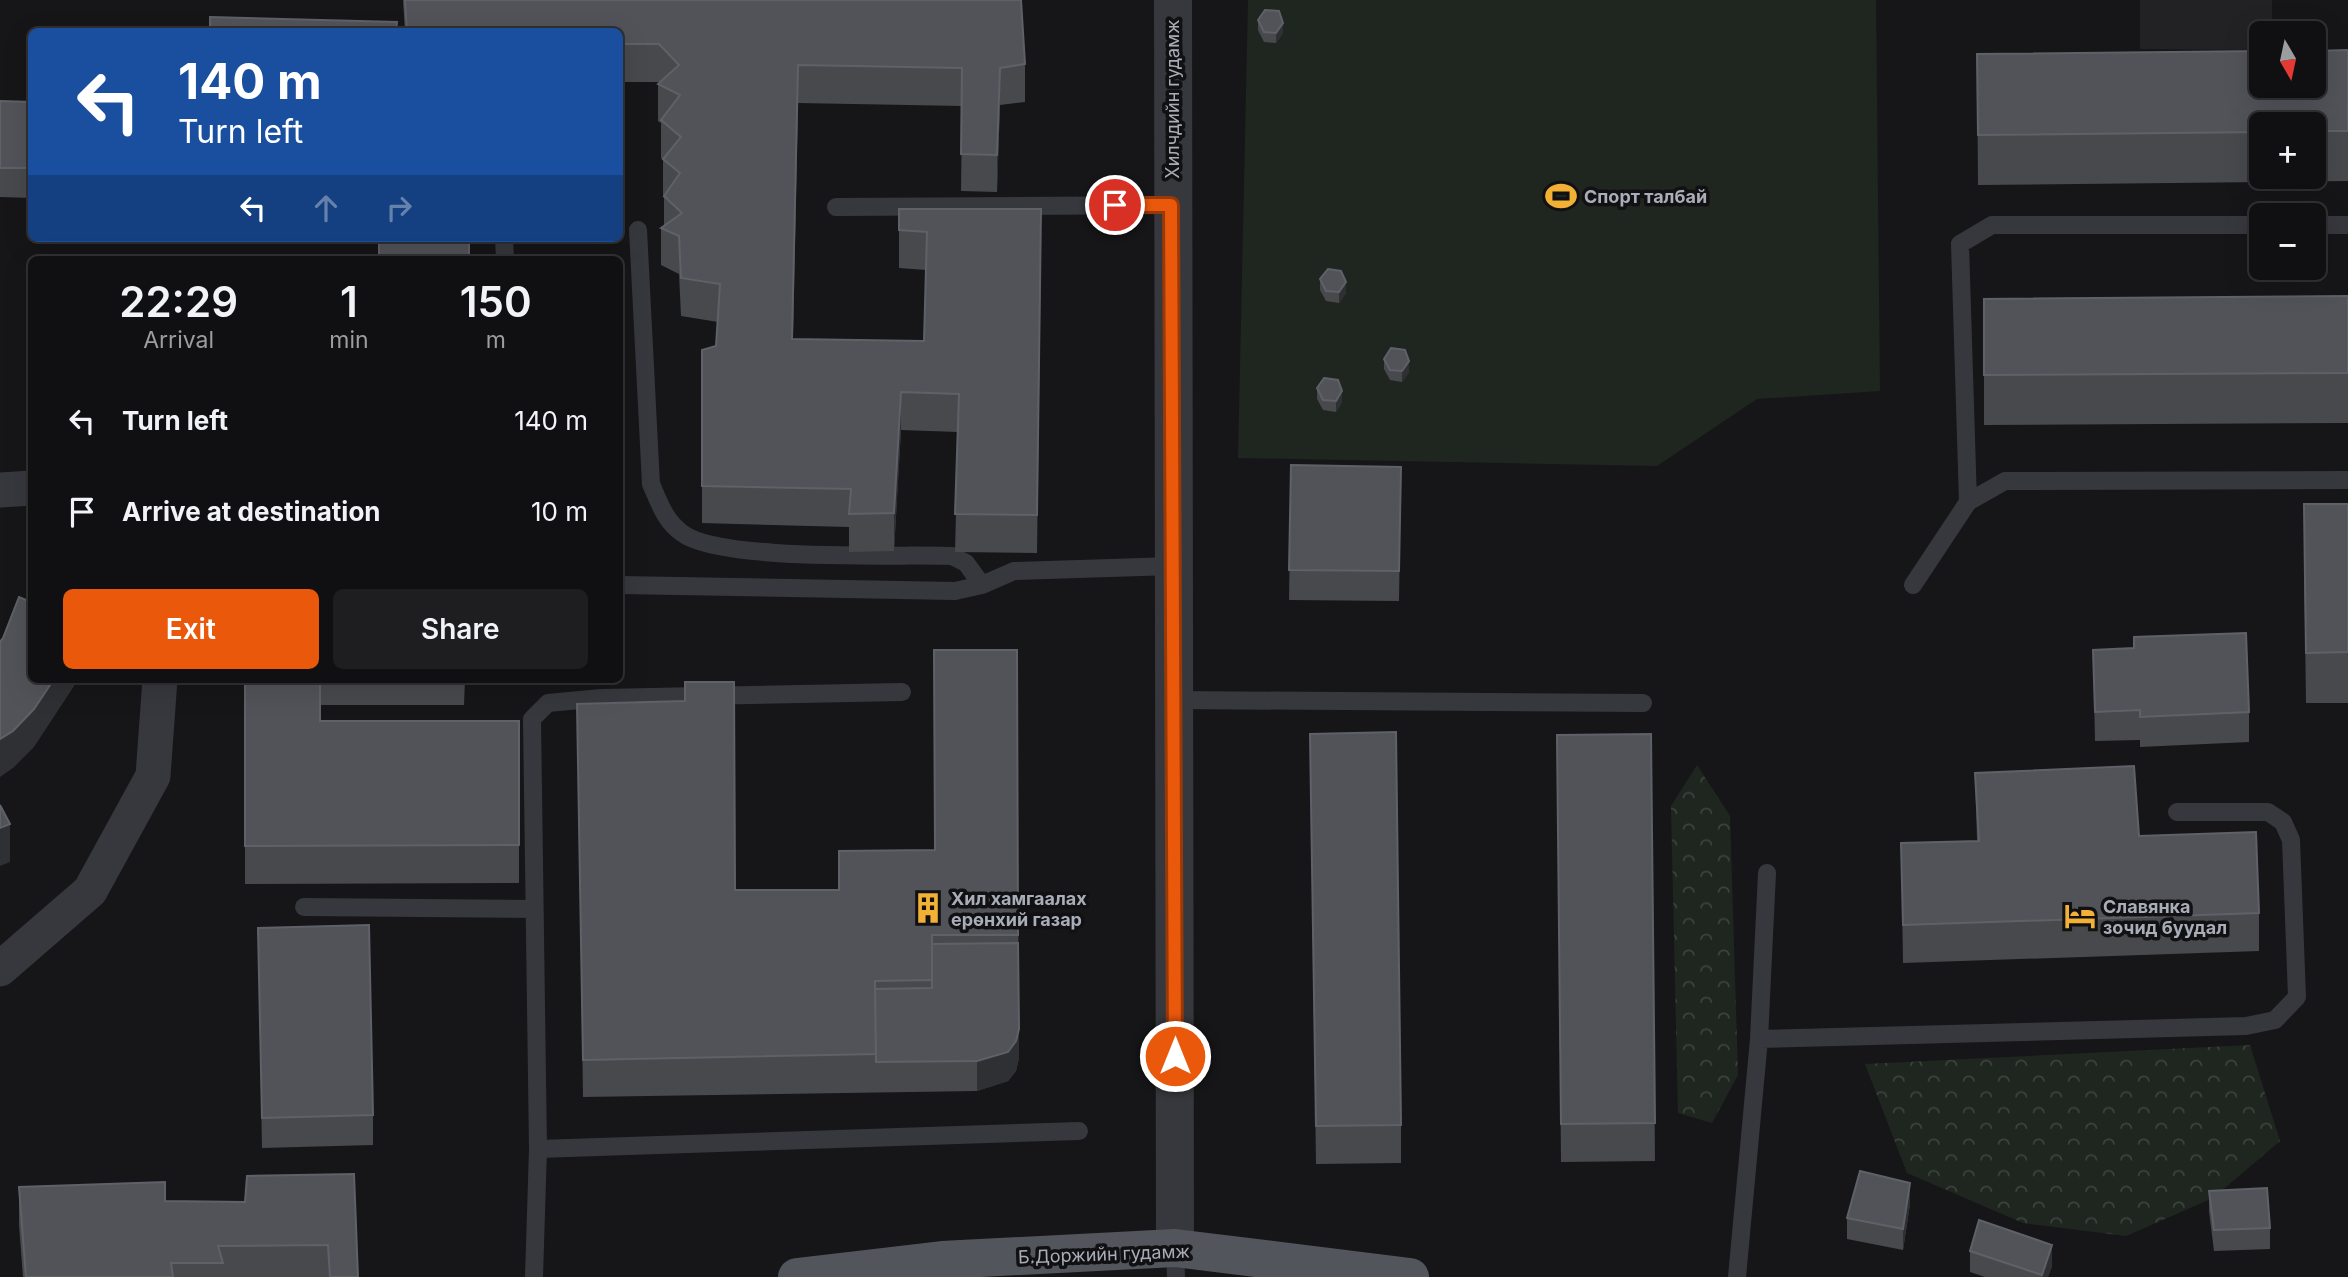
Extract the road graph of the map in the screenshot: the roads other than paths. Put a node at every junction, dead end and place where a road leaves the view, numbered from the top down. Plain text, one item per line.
1 (1173, 0) edge
2 (1171, 205) junction
3 (836, 207) dead end
4 (2249, 225) edge
5 (2326, 225) edge
6 (2348, 225) edge
7 (638, 230) dead end
8 (2348, 480) edge
9 (28, 488) edge
10 (0, 490) edge
11 (1968, 502) junction
12 (1173, 566) junction
13 (623, 585) edge
14 (982, 585) junction
15 (1913, 585) dead end
16 (160, 683) edge
17 (902, 692) dead end
18 (1174, 700) junction
19 (1643, 703) dead end
20 (2177, 812) dead end
21 (1767, 873) dead end
22 (304, 907) dead end
23 (534, 909) junction
24 (0, 969) edge
25 (1759, 1039) junction
26 (1079, 1131) dead end
27 (538, 1149) junction
28 (1176, 1262) edge
29 (1349, 1273) edge
30 (534, 1277) edge
31 (797, 1277) edge
32 (1410, 1277) edge
33 (1737, 1277) edge

1 - 2 street, Хилчдийн гудамж
2 - 3 lane
2 - 12 street, Хилчдийн гудамж
4 - 11 lane
5 - 6 lane
7 - 14 lane
8 - 11 lane
9 - 10 street
11 - 15 lane
12 - 14 lane
12 - 18 street, Хилчдийн гудамж
13 - 14 lane
16 - 24 street
17 - 23 lane
18 - 19 lane
18 - 28 street, Хилчдийн гудамж
20 - 25 lane
21 - 25 lane
22 - 23 lane
23 - 27 lane
25 - 33 lane
26 - 27 lane
27 - 30 lane
28 - 29 main road, Б.Доржийн гудамж
28 - 31 main road, Б.Доржийн гудамж
29 - 32 main road, Б.Доржийн гудамж

